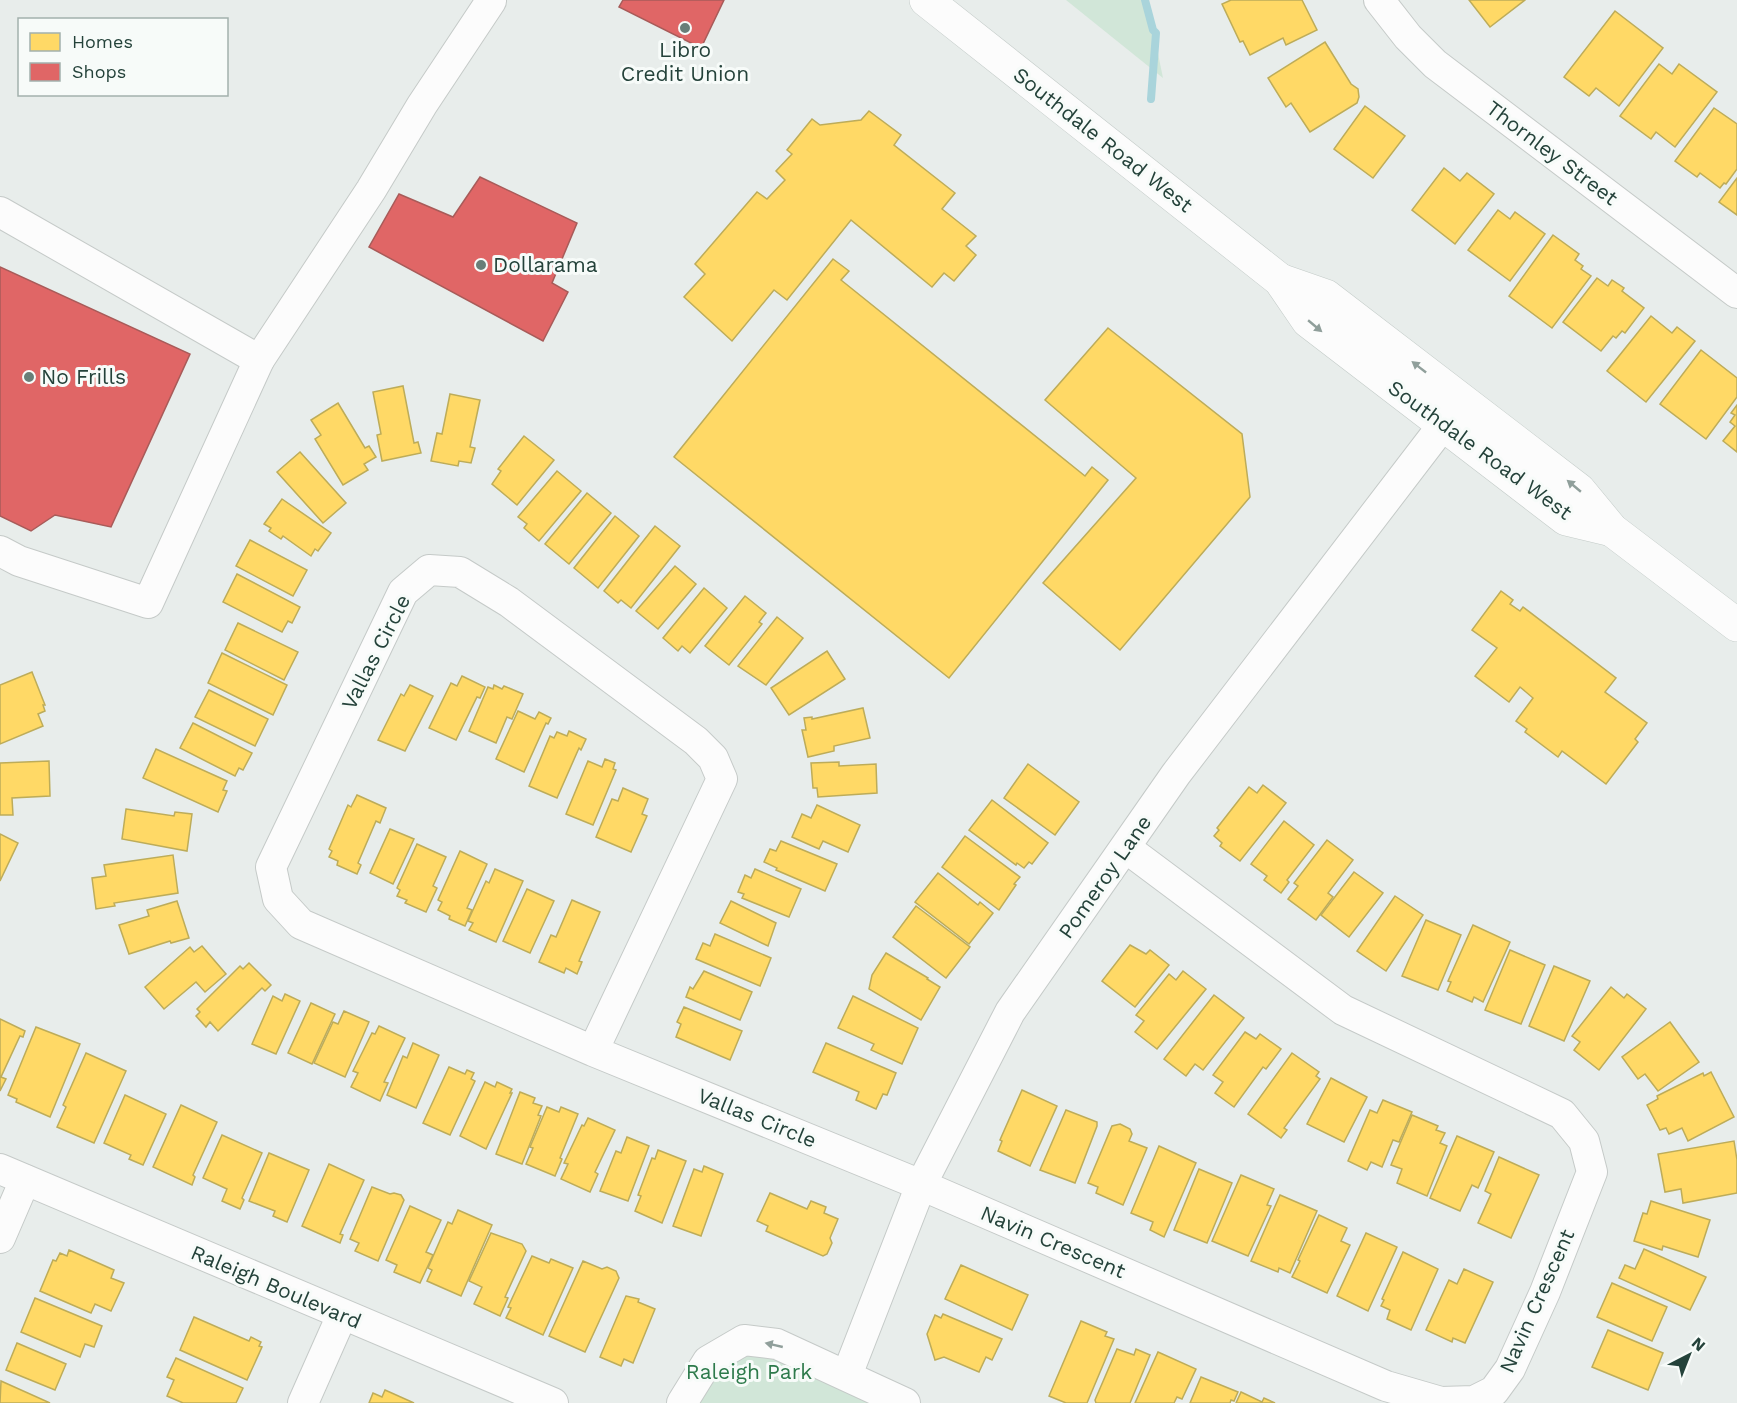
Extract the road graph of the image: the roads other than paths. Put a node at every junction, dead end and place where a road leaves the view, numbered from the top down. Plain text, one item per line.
1 (490, 0) edge
2 (926, 0) edge
3 (1379, 0) edge
4 (0, 212) edge
5 (1280, 280) junction
6 (1737, 293) edge
7 (260, 360) junction
8 (1443, 425) junction
9 (1612, 530) junction
10 (0, 551) edge
11 (1737, 625) edge
12 (1126, 848) junction
13 (593, 1051) junction
14 (12, 1175) edge
15 (921, 1185) junction
16 (0, 1238) edge
17 (342, 1315) junction
18 (847, 1375) junction
19 (303, 1403) edge
20 (553, 1403) edge
21 (682, 1403) edge
22 (905, 1403) edge

1 - 7 street
2 - 5 main road, Southdale Road West
3 - 6 street, Thornley Street
4 - 7 street
5 -> 8 main road, Southdale Road West
9 -> 5 main road, Southdale Road West
7 - 10 street
8 - 9 main road, Southdale Road West
8 - 12 street, Pomeroy Lane
9 - 11 main road, Southdale Road West
12 - 15 street, Pomeroy Lane
12 - 15 street, Navin Crescent
13 - 13 street, Vallas Circle
13 - 15 street, Vallas Circle
14 - 16 street
14 - 17 street, Raleigh Boulevard
15 - 18 street, Pomeroy Lane
17 - 19 street
17 - 20 street, Raleigh Boulevard
18 -> 21 street
18 - 22 street

